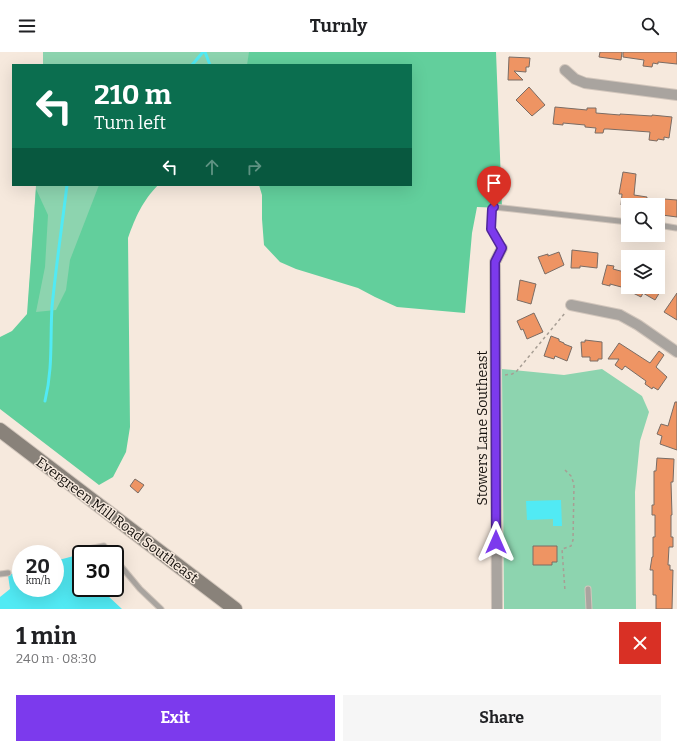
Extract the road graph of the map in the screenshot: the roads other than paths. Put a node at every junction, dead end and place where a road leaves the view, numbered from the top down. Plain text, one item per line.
1 (565, 70) dead end
2 (677, 95) edge
3 (621, 221) edge
4 (665, 226) edge
5 (676, 228) edge
6 (502, 248) joint
7 (572, 305) road end
8 (677, 352) edge
9 (0, 430) edge
10 (124, 570) edge
11 (8, 573) dead end
12 (0, 574) edge
13 (588, 589) dead end
14 (161, 609) edge
15 (235, 609) edge
16 (497, 609) edge
17 (589, 609) edge

1 - 2 street
3 - 6 lane
4 - 5 lane
6 - 16 street, Stowers Lane Southeast
7 - 8 street
9 - 15 main road, Evergreen Mill Road Southeast
10 - 14 lane
11 - 12 lane
13 - 17 lane

